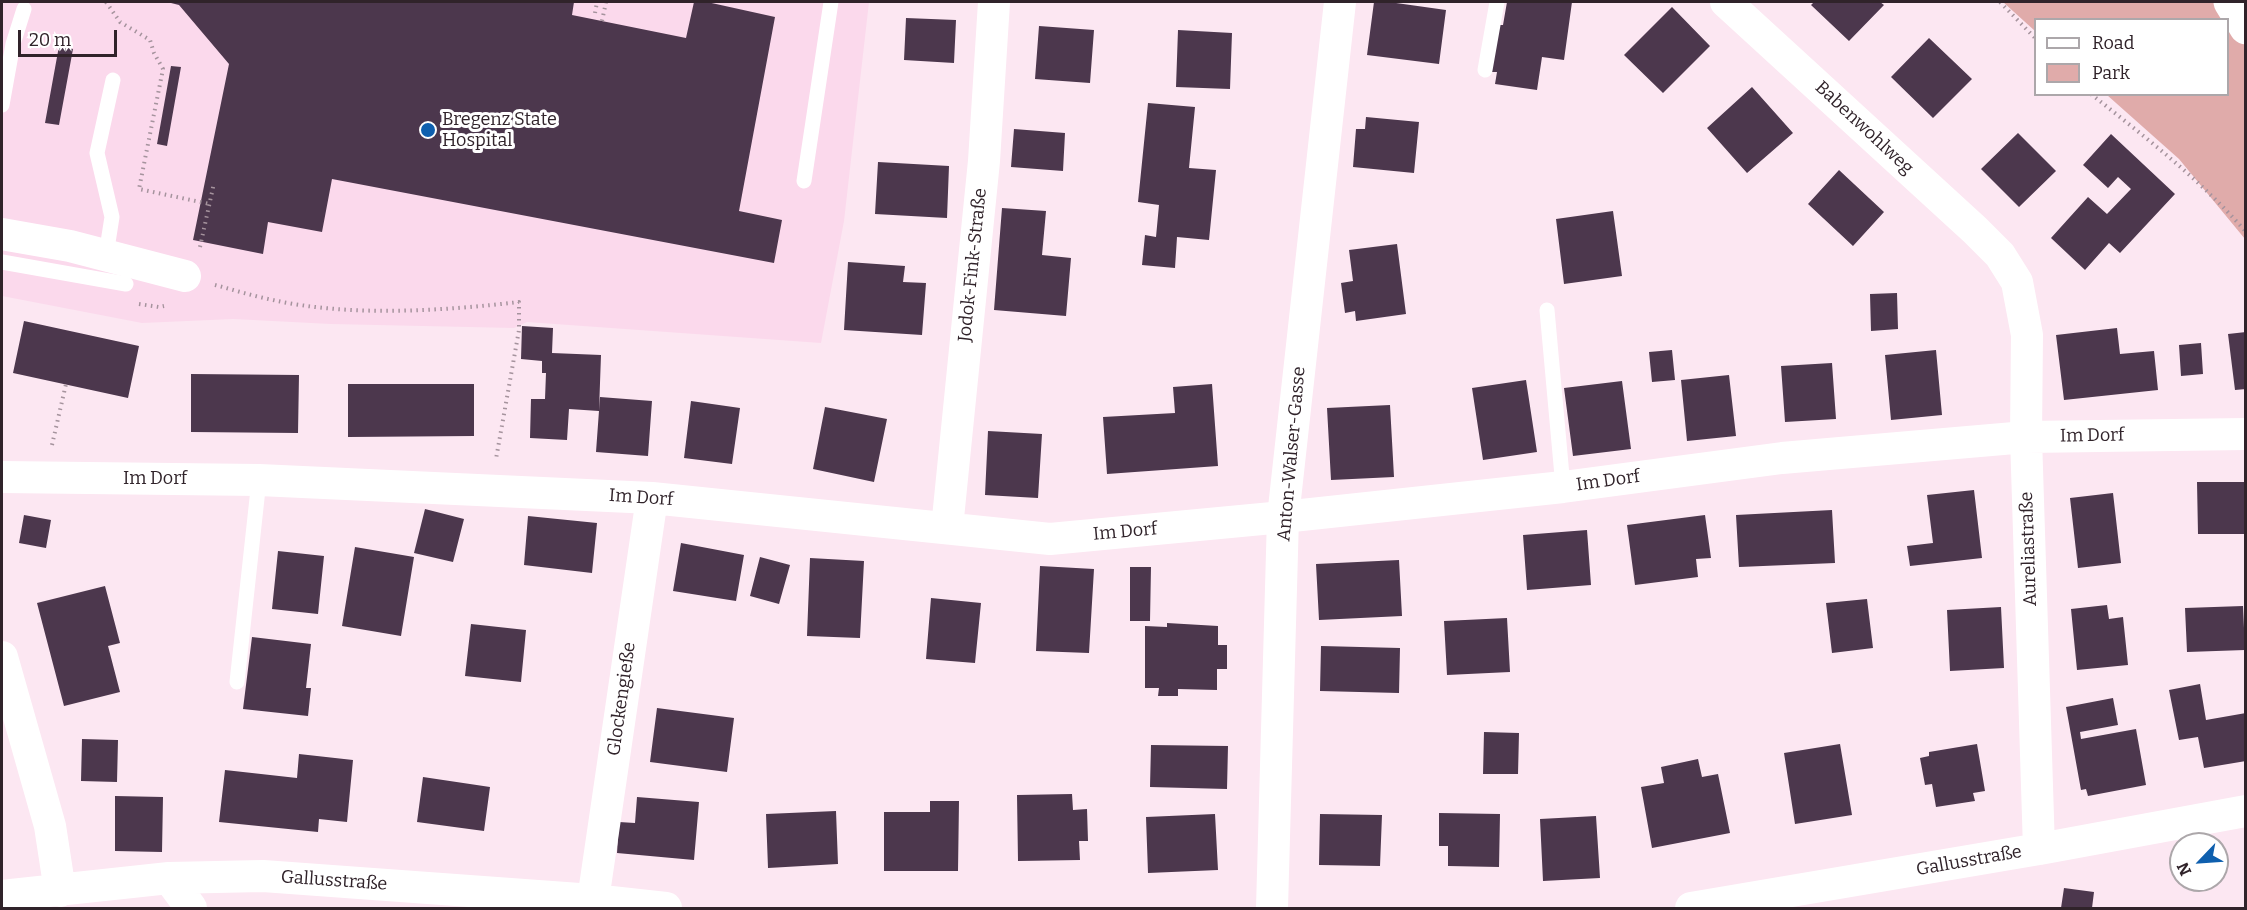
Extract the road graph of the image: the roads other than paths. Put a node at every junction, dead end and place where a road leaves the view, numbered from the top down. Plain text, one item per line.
1 (831, 2) edge
2 (994, 2) edge
3 (1340, 2) edge
4 (1497, 2) edge
5 (1726, 2) edge
6 (2230, 2) edge
7 (28, 4) edge
8 (2246, 28) edge
9 (1485, 70) dead end
10 (113, 80) dead end
11 (2, 105) edge
12 (804, 181) dead end
13 (2, 234) edge
14 (106, 255) junction
15 (2000, 255) joint
16 (2, 262) edge
17 (185, 276) road end
18 (126, 284) dead end
19 (1547, 310) dead end
20 (2246, 435) edge
21 (2026, 437) junction
22 (2, 477) edge
23 (259, 480) junction
24 (1563, 487) junction
25 (652, 498) junction
26 (1283, 517) junction
27 (946, 528) junction
28 (2, 657) edge
29 (237, 682) dead end
30 (2246, 811) edge
31 (2039, 849) junction
32 (169, 878) junction
33 (60, 891) junction
34 (2, 896) edge
35 (95, 897) edge
36 (593, 900) junction
37 (191, 909) edge
38 (666, 909) edge
39 (1272, 909) edge
40 (1691, 909) edge

1 - 12 lane
2 - 27 street, Jodok-Fink-Straße
3 - 26 street, Anton-Walser-Gasse
4 - 9 lane
5 - 15 street, Babenwohlweg
6 - 8 street
7 - 11 lane
10 - 14 lane
13 - 14 street
14 - 17 street
15 - 21 street, Aureliastraße
16 - 18 lane
19 - 24 lane
20 - 21 street, Im Dorf
21 - 24 street, Im Dorf
21 - 31 street, Aureliastraße
22 - 23 street, Im Dorf
23 - 25 street, Im Dorf
23 - 29 lane
24 - 26 street, Im Dorf
25 - 27 street, Im Dorf
25 - 36 street, Glockengieße
26 - 27 street, Im Dorf
26 - 39 street, Anton-Walser-Gasse
28 - 33 street
30 - 31 street, Gallusstraße
31 - 40 street, Gallusstraße
32 - 35 street, Gallusstraße
32 - 36 street, Gallusstraße
32 - 37 street
33 - 34 street, Gallusstraße
33 - 35 street, Gallusstraße
36 - 38 street, Gallusstraße

